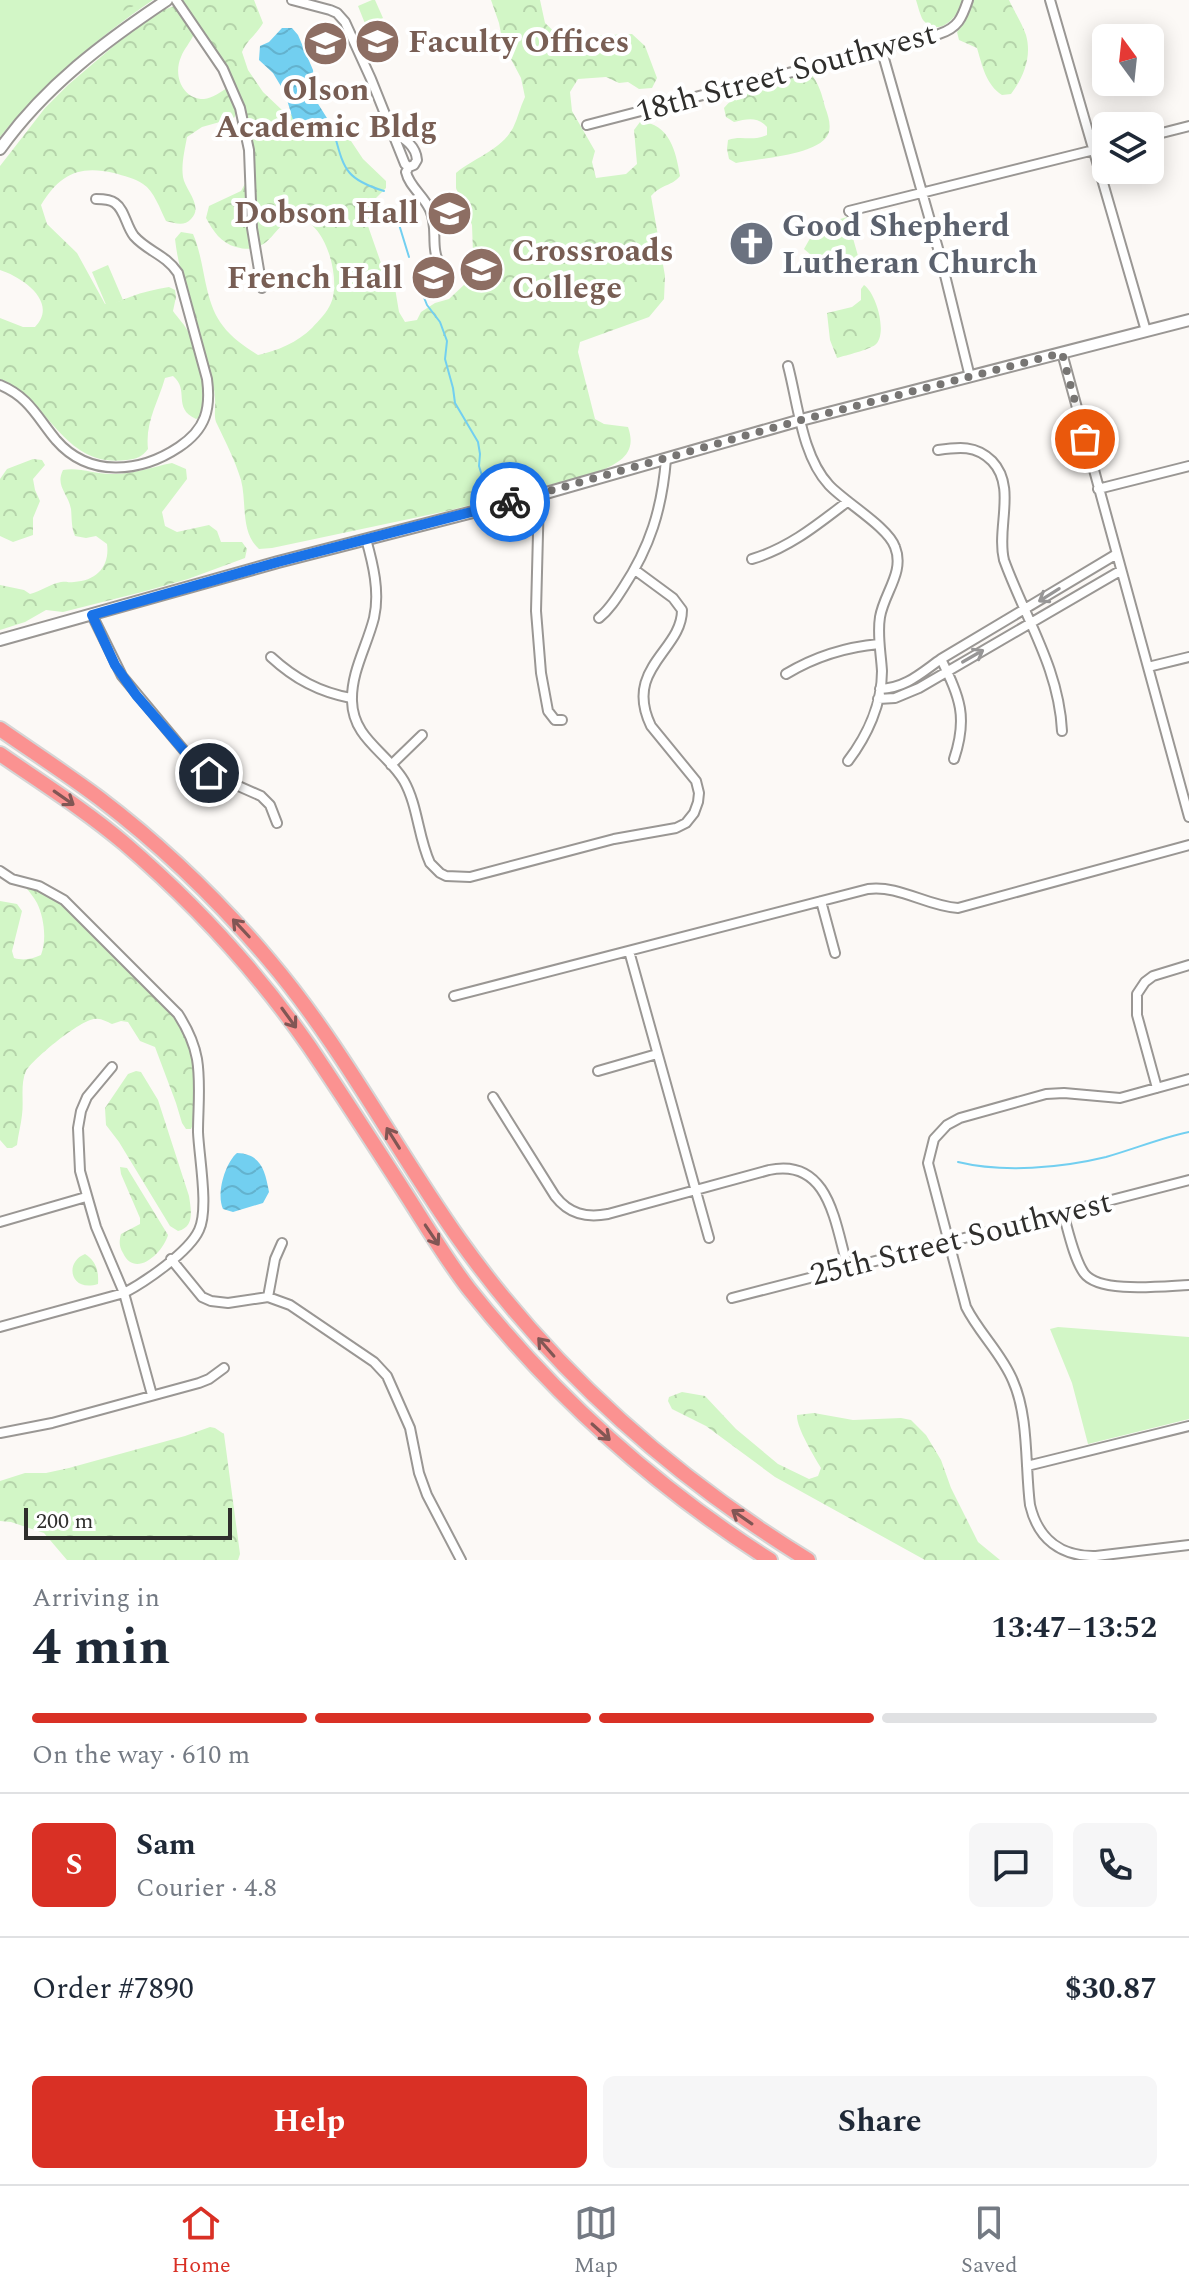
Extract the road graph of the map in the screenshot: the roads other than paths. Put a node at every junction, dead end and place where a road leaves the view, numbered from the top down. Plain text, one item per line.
1 (167, 0) edge
2 (176, 0) edge
3 (292, 0) edge
4 (968, 0) edge
5 (1050, 0) edge
6 (881, 48) junction
7 (587, 125) dead end
8 (1189, 126) edge
9 (393, 132) junction
10 (1164, 132) edge
11 (1092, 148) edge
12 (0, 149) edge
13 (1092, 150) edge
14 (409, 167) junction
15 (1104, 184) edge
16 (922, 193) junction
17 (96, 199) dead end
18 (849, 211) dead end
19 (441, 267) dead end
20 (262, 288) dead end
21 (1189, 320) edge
22 (1146, 331) junction
23 (1062, 353) junction
24 (788, 366) dead end
25 (970, 377) junction
26 (0, 385) edge
27 (801, 420) junction
28 (938, 450) dead end
29 (666, 459) junction
30 (1189, 466) edge
31 (1098, 489) junction
32 (539, 495) junction
33 (847, 502) junction
34 (366, 539) junction
35 (1115, 555) junction
36 (752, 559) dead end
37 (635, 570) junction
38 (1120, 571) junction
39 (1025, 610) junction
40 (92, 615) junction
41 (599, 618) dead end
42 (1031, 622) junction
43 (0, 640) edge
44 (879, 644) junction
45 (271, 657) dead end
46 (1189, 657) edge
47 (941, 659) junction
48 (1148, 667) junction
49 (947, 671) junction
50 (786, 674) dead end
51 (880, 689) junction
52 (351, 698) junction
53 (878, 699) junction
54 (562, 720) dead end
55 (0, 729) edge
56 (1062, 731) dead end
57 (422, 735) dead end
58 (0, 754) edge
59 (954, 759) dead end
60 (848, 761) dead end
61 (391, 765) junction
62 (1189, 817) edge
63 (277, 823) dead end
64 (1189, 845) edge
65 (0, 871) edge
66 (821, 901) junction
67 (629, 951) junction
68 (835, 953) dead end
69 (1189, 965) edge
70 (454, 996) dead end
71 (657, 1054) junction
72 (112, 1067) dead end
73 (598, 1071) dead end
74 (1189, 1079) edge
75 (1157, 1088) junction
76 (493, 1097) dead end
77 (1189, 1180) edge
78 (696, 1191) junction
79 (86, 1197) junction
80 (1063, 1213) junction
81 (0, 1222) edge
82 (709, 1238) dead end
83 (949, 1241) junction
84 (282, 1243) dead end
85 (171, 1259) junction
86 (848, 1268) junction
87 (1189, 1285) edge
88 (124, 1293) junction
89 (268, 1297) junction
90 (732, 1298) dead end
91 (0, 1327) edge
92 (224, 1368) dead end
93 (152, 1395) junction
94 (1189, 1426) edge
95 (0, 1433) edge
96 (1027, 1466) junction
97 (1189, 1545) edge
98 (461, 1560) edge
99 (770, 1560) edge
100 (808, 1560) edge

1 - 12 street
2 - 20 street
3 - 9 street
4 - 6 street, 18th Street Southwest
5 - 11 street
6 - 7 street, 18th Street Southwest
6 - 16 street
8 - 10 street
9 - 14 street
9 - 14 street
13 - 16 street
14 - 19 street
15 - 22 street
16 - 18 street
16 - 25 street
17 - 26 street
21 - 22 street
22 - 23 street
23 - 25 street
23 - 31 street
24 - 27 street
25 - 27 street
27 - 29 street
27 - 33 street
28 - 39 street
29 - 32 street
29 - 37 street
30 - 31 street
31 - 35 street
32 - 34 street
32 - 54 street
33 - 36 street
33 - 44 street
34 - 40 street
34 - 52 street
35 - 38 street
35 -> 39 street
37 - 41 street
37 - 61 street
38 - 42 street
38 - 48 street
39 - 42 street
39 - 47 street
40 - 43 street
40 - 63 street
49 -> 42 street
42 - 56 street
44 - 50 street
44 - 51 street
45 - 52 street
46 - 48 street
47 - 49 street
47 - 51 street
48 - 62 street
49 - 53 street
49 - 59 street
51 - 53 street
52 - 61 street
53 - 60 street
100 -> 55 highway
57 - 61 street
58 -> 99 highway
64 - 66 street
65 - 85 street
66 - 67 street
66 - 68 street
67 - 70 street
67 - 71 street
69 - 75 street
71 - 73 street
71 - 78 street
72 - 79 street
74 - 75 street
75 - 83 street
76 - 78 street
77 - 80 street, 25th Street Southwest
78 - 82 street
78 - 86 street
79 - 81 street
79 - 88 street
80 - 83 street, 25th Street Southwest
80 - 87 street
83 - 86 street, 25th Street Southwest
83 - 96 street
84 - 89 street
85 - 88 street
85 - 89 street
86 - 90 street, 25th Street Southwest
88 - 91 street
88 - 93 street
89 - 98 street
92 - 93 street
93 - 95 street
94 - 96 street
96 - 97 street

